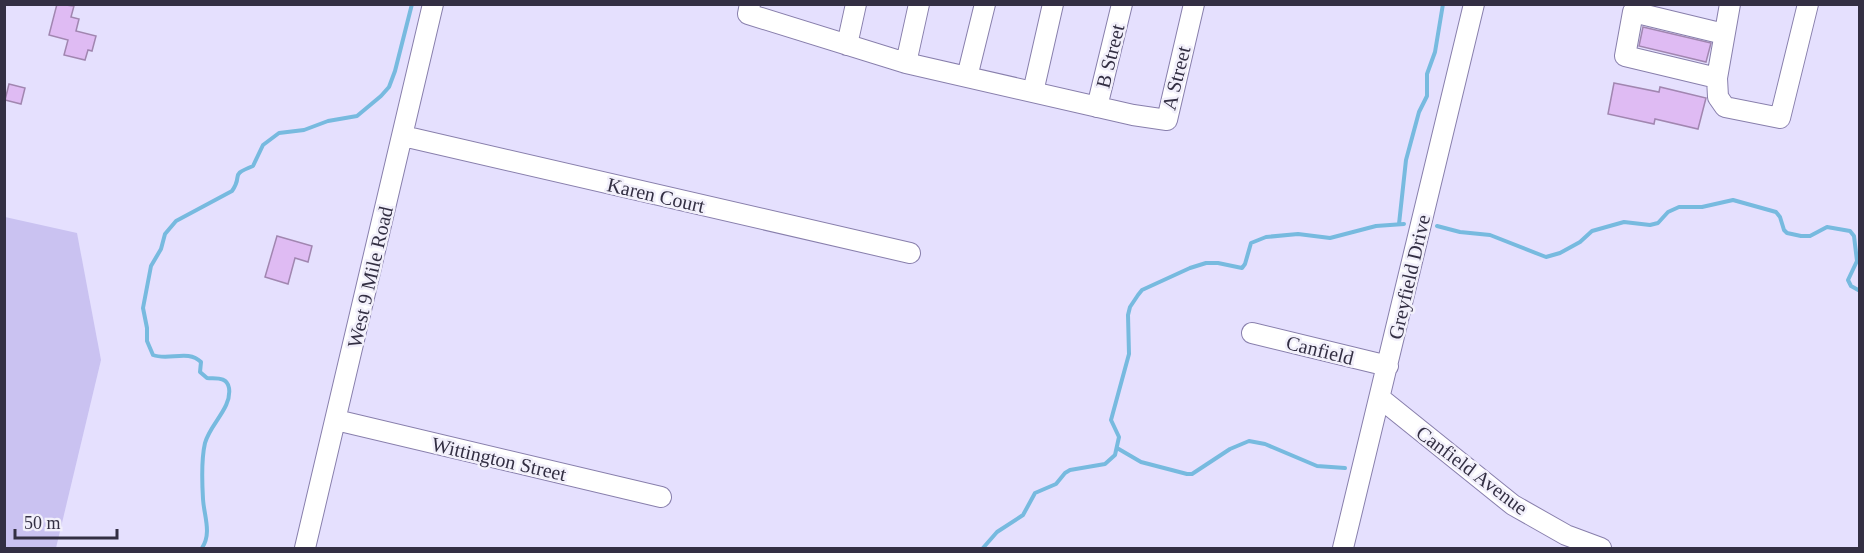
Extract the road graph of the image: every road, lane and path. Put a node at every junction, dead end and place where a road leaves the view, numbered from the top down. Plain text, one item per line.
1 (433, 4) edge
2 (750, 4) edge
3 (856, 4) edge
4 (920, 4) edge
5 (984, 4) edge
6 (1053, 4) edge
7 (1122, 4) edge
8 (1194, 4) edge
9 (1474, 4) edge
10 (1730, 4) edge
11 (1808, 4) edge
12 (1626, 8) edge
13 (1724, 34) junction
14 (847, 45) junction
15 (906, 63) junction
16 (967, 77) junction
17 (1717, 78) junction
18 (1033, 92) junction
19 (1097, 107) junction
20 (403, 136) junction
21 (910, 253) dead end
22 (1252, 333) dead end
23 (1388, 366) junction
24 (1380, 398) junction
25 (336, 420) junction
26 (661, 497) dead end
27 (305, 549) edge
28 (1343, 549) edge
29 (1601, 549) edge

1 - 20 street, West 9 Mile Road
2 - 14 street
3 - 14 street
4 - 15 street
5 - 16 street
6 - 18 street
7 - 19 street, B Street
8 - 19 street, A Street
9 - 23 street, Greyfield Drive
10 - 13 street
11 - 17 street
12 - 13 street
12 - 17 street
13 - 17 street
14 - 15 street
15 - 16 street
16 - 18 street
18 - 19 street
20 - 21 street, Karen Court
20 - 25 street, West 9 Mile Road
22 - 23 street, Canfield
23 - 24 street, Greyfield Drive
24 - 28 street, Greyfield Drive
24 - 29 street, Canfield Avenue
25 - 26 street, Wittington Street
25 - 27 street, West 9 Mile Road

